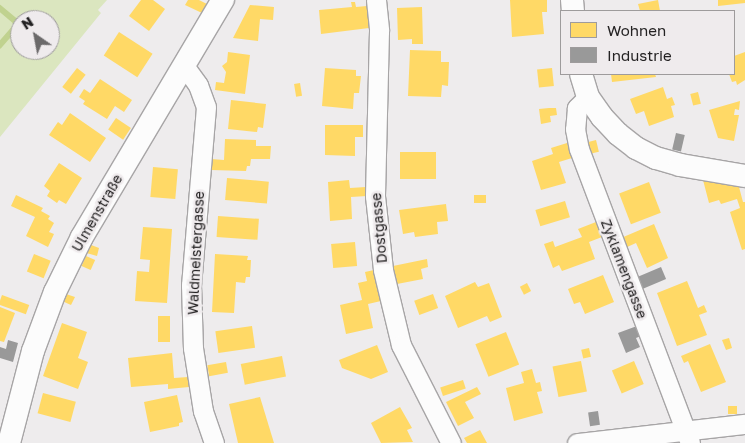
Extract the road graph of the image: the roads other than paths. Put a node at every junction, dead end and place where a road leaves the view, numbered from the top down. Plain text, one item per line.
1 (223, 0) edge
2 (376, 0) edge
3 (185, 67) junction
4 (581, 75) edge
5 (588, 97) junction
6 (745, 176) edge
7 (745, 424) edge
8 (687, 437) edge
9 (9, 443) edge
10 (214, 443) edge
11 (451, 443) edge
12 (577, 443) edge

1 - 3 street, Ulmenstraße
2 - 11 street, Dostgasse
3 - 9 street, Ulmenstraße
3 - 10 street, Waldmeistergasse
4 - 5 street
5 - 6 street
5 - 8 street, Zyklamengasse
7 - 8 street
8 - 12 street

